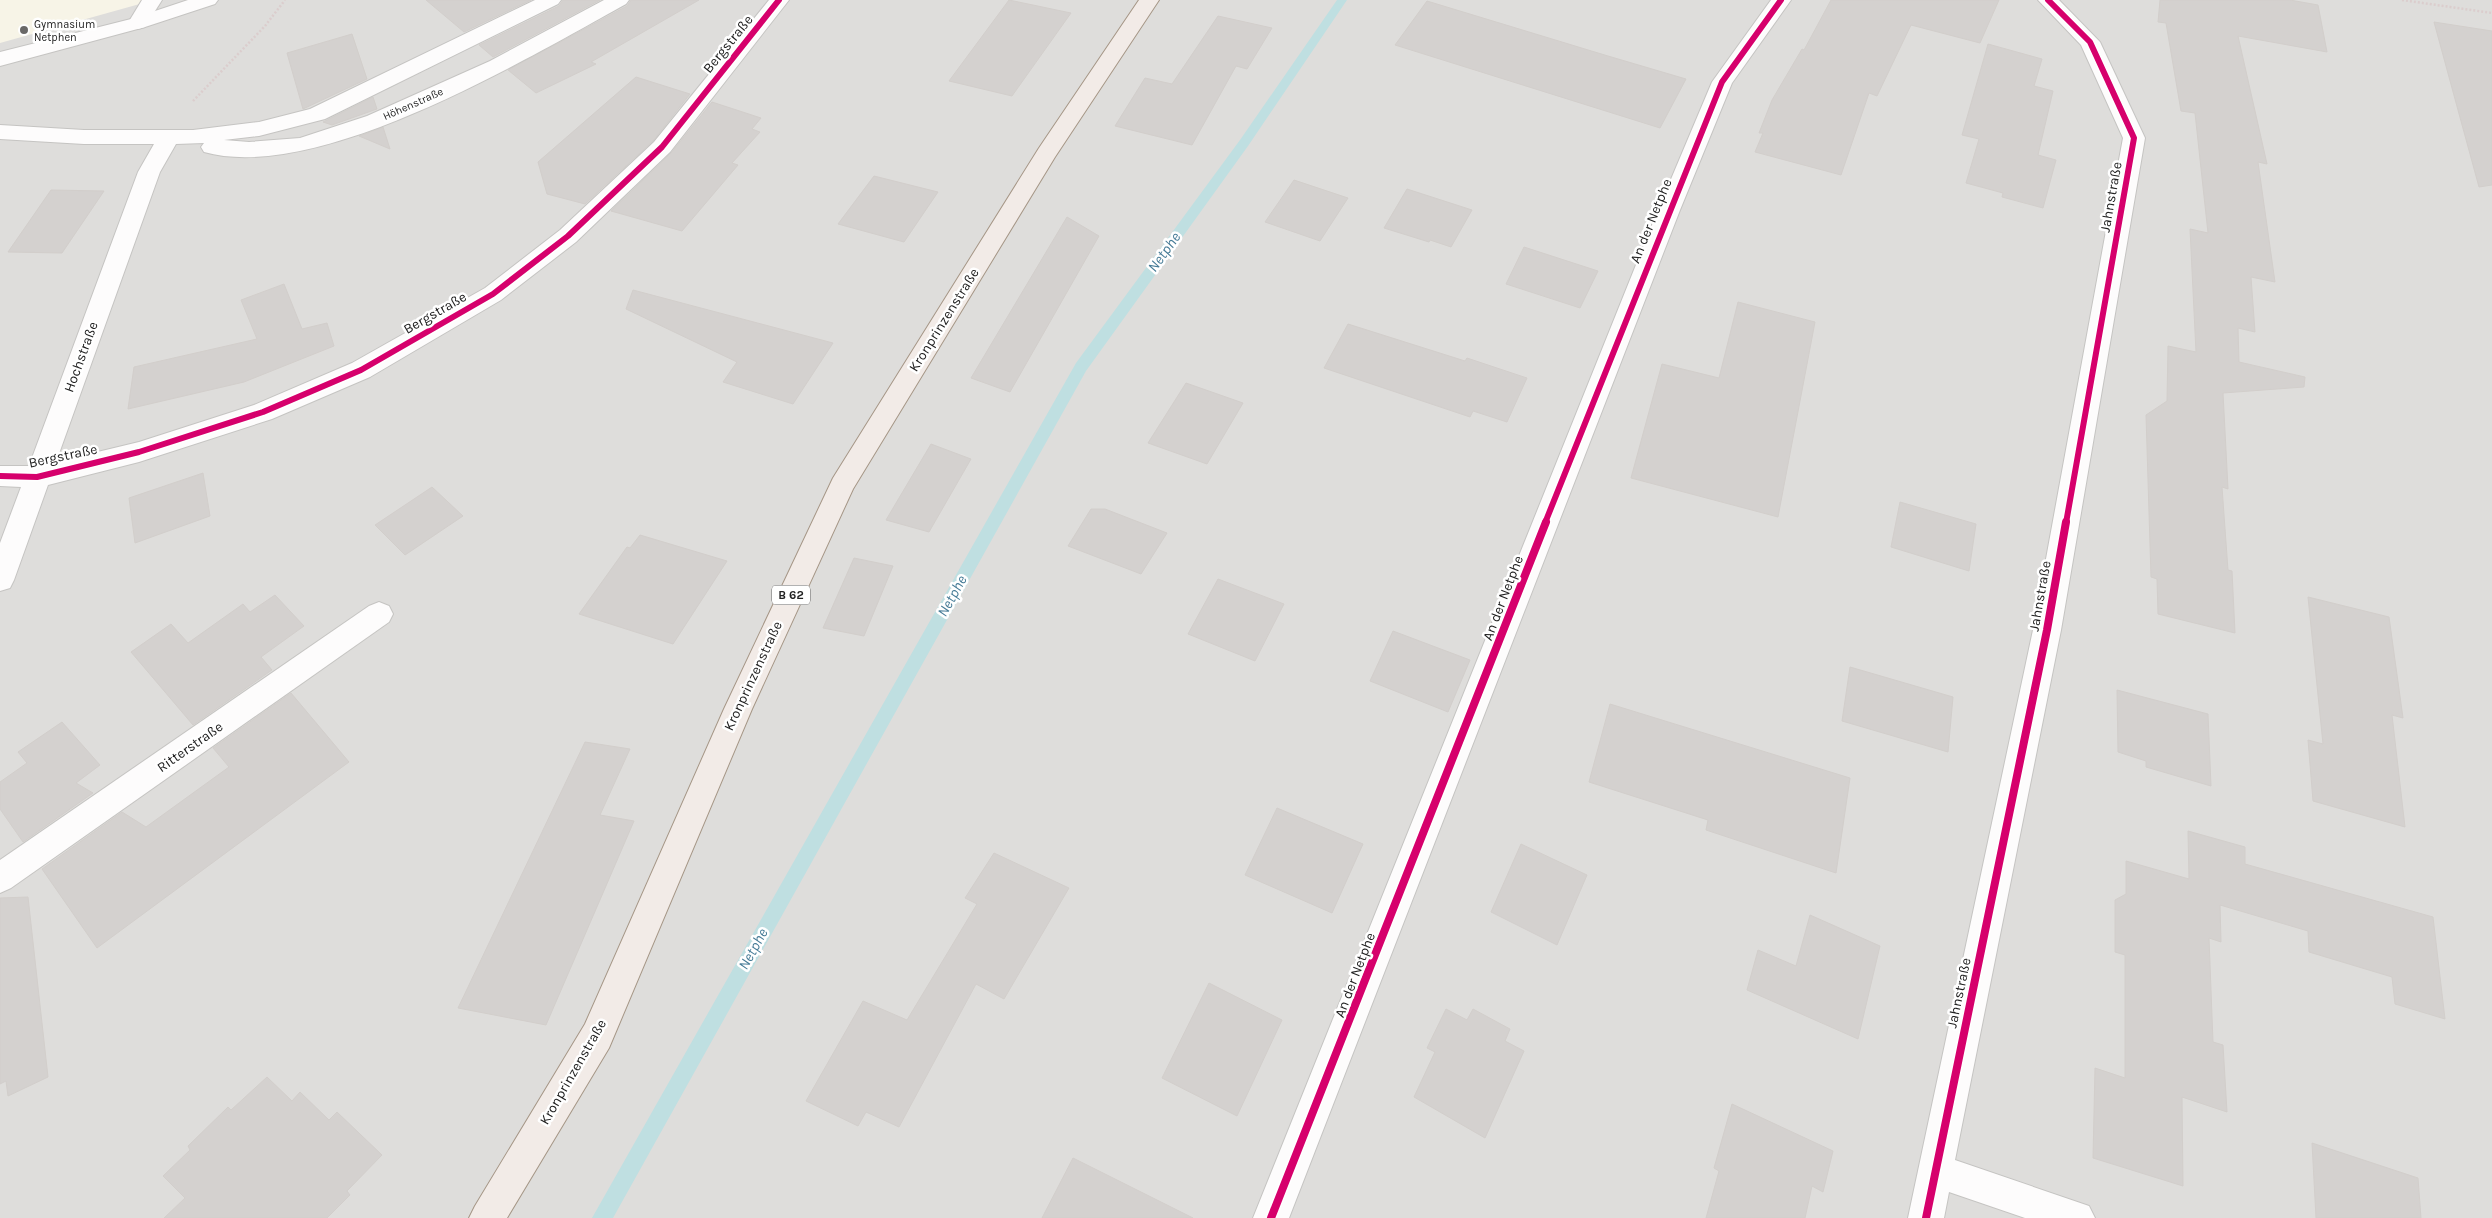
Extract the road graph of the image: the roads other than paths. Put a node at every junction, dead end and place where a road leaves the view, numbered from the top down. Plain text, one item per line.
1 (152, 0) edge
2 (208, 0) edge
3 (551, 0) edge
4 (619, 0) edge
5 (780, 0) edge
6 (1149, 0) edge
7 (1781, 0) edge
8 (2048, 0) edge
9 (138, 22) junction
10 (0, 59) edge
11 (0, 132) edge
12 (170, 138) junction
13 (193, 138) junction
14 (0, 476) edge
15 (37, 477) junction
16 (0, 580) edge
17 (379, 614) dead end
18 (0, 878) edge
19 (1935, 1170) junction
20 (486, 1218) edge
21 (1271, 1218) edge
22 (1926, 1218) edge
23 (2077, 1218) edge

1 - 9 street
2 - 9 street
3 - 13 street, Höhenstraße
4 - 13 street, Höhenstraße
5 - 15 street, Bergstraße
6 - 20 main road, Kronprinzenstraße / B 62
7 - 21 street, An der Netphe
8 - 19 street, Jahnstraße
9 - 10 street
11 - 12 street, Höhenstraße
12 - 13 street, Höhenstraße
12 - 15 street, Hochstraße
14 - 15 street, Bergstraße
15 - 16 street, Hochstraße
17 - 18 street, Ritterstraße
19 - 22 street, Jahnstraße
19 - 23 street

